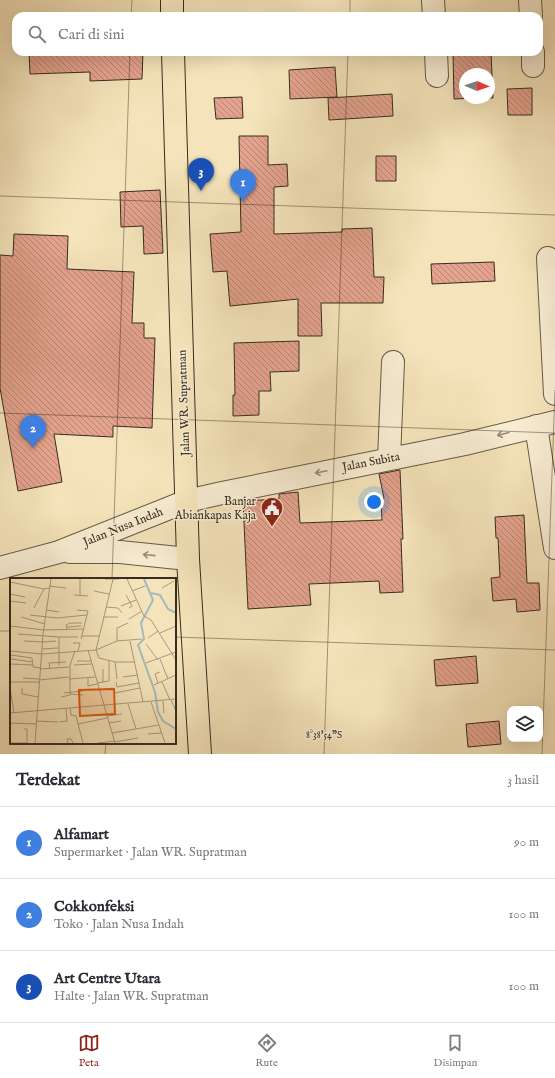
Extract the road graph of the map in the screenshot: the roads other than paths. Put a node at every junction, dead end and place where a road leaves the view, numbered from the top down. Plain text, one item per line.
1 (172, 0) edge
2 (434, 0) edge
3 (530, 0) edge
4 (172, 12) edge
5 (434, 12) edge
6 (531, 12) edge
7 (173, 56) edge
8 (436, 56) edge
9 (437, 76) dead end
10 (548, 258) dead end
11 (393, 362) dead end
12 (555, 394) edge
13 (546, 424) edge
14 (389, 458) junction
15 (187, 501) junction
16 (555, 548) edge
17 (59, 552) junction
18 (188, 559) junction
19 (0, 568) edge
20 (200, 754) edge

1 - 4 main road
2 - 5 street
3 - 6 street
7 - 15 main road, Jalan WR. Supratman
8 - 9 street
10 - 12 street
11 - 14 street
13 -> 14 street, Jalan Subita
13 - 16 street
14 -> 15 street, Jalan Subita
15 - 17 street, Jalan Nusa Indah
15 - 18 main road, Jalan WR. Supratman
18 -> 17 street, Jalan Nusa Indah
17 - 19 street, Jalan Nusa Indah
18 - 20 main road, Jalan WR. Supratman

